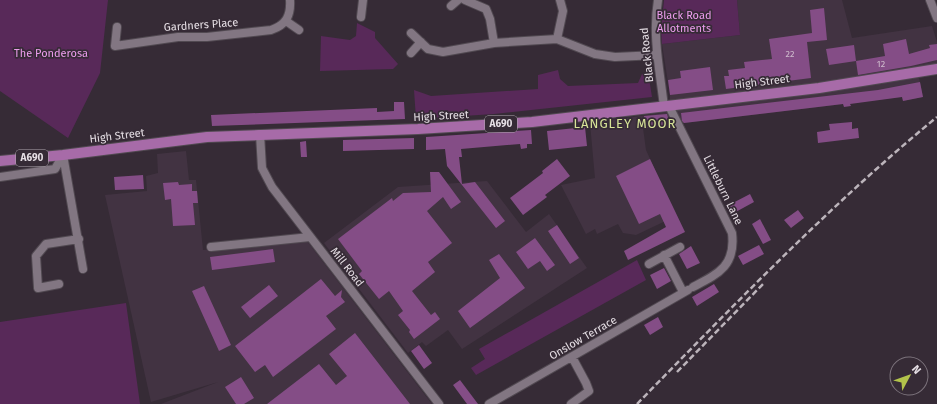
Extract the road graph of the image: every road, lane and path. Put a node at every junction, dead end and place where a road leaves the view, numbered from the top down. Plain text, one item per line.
1 (290, 0) edge
2 (363, 0) edge
3 (458, 0) edge
4 (465, 0) edge
5 (560, 0) edge
6 (658, 0) edge
7 (930, 0) edge
8 (451, 6) dead end
9 (361, 17) dead end
10 (937, 18) edge
11 (286, 21) junction
12 (117, 27) dead end
13 (299, 30) dead end
14 (411, 33) dead end
15 (557, 39) junction
16 (421, 42) junction
17 (494, 43) junction
18 (411, 53) dead end
19 (657, 55) junction
20 (937, 69) edge
21 (667, 107) junction
22 (260, 134) junction
23 (63, 155) junction
24 (0, 161) edge
25 (0, 177) edge
26 (310, 237) junction
27 (79, 239) junction
28 (211, 247) dead end
29 (680, 247) dead end
30 (664, 255) junction
31 (649, 264) dead end
32 (83, 269) dead end
33 (59, 284) dead end
34 (688, 290) junction
35 (572, 357) junction
36 (439, 404) edge
37 (489, 404) edge
38 (572, 404) edge

1 - 11 street
2 - 9 street
3 - 8 street
4 - 17 street
5 - 15 street
6 - 19 street, Black Road
7 - 10 street
11 - 12 street, Gardners Place
11 - 13 street
14 - 16 street
15 - 17 street
15 - 19 street
16 - 17 street
16 - 18 street
19 - 21 street, Black Road
20 - 21 main road, High Street / A690
21 - 22 main road, High Street / A690
21 - 34 street, Littleburn Lane
22 - 23 main road, High Street / A690
22 - 26 street, Mill Road
23 - 24 main road, A690
23 - 25 street
23 - 27 street
26 - 28 street
26 - 36 street, Mill Road
27 - 32 street
27 - 33 street
29 - 30 street
30 - 31 street
30 - 34 street
34 - 35 street, Onslow Terrace
35 - 37 street, Onslow Terrace
35 - 38 street

